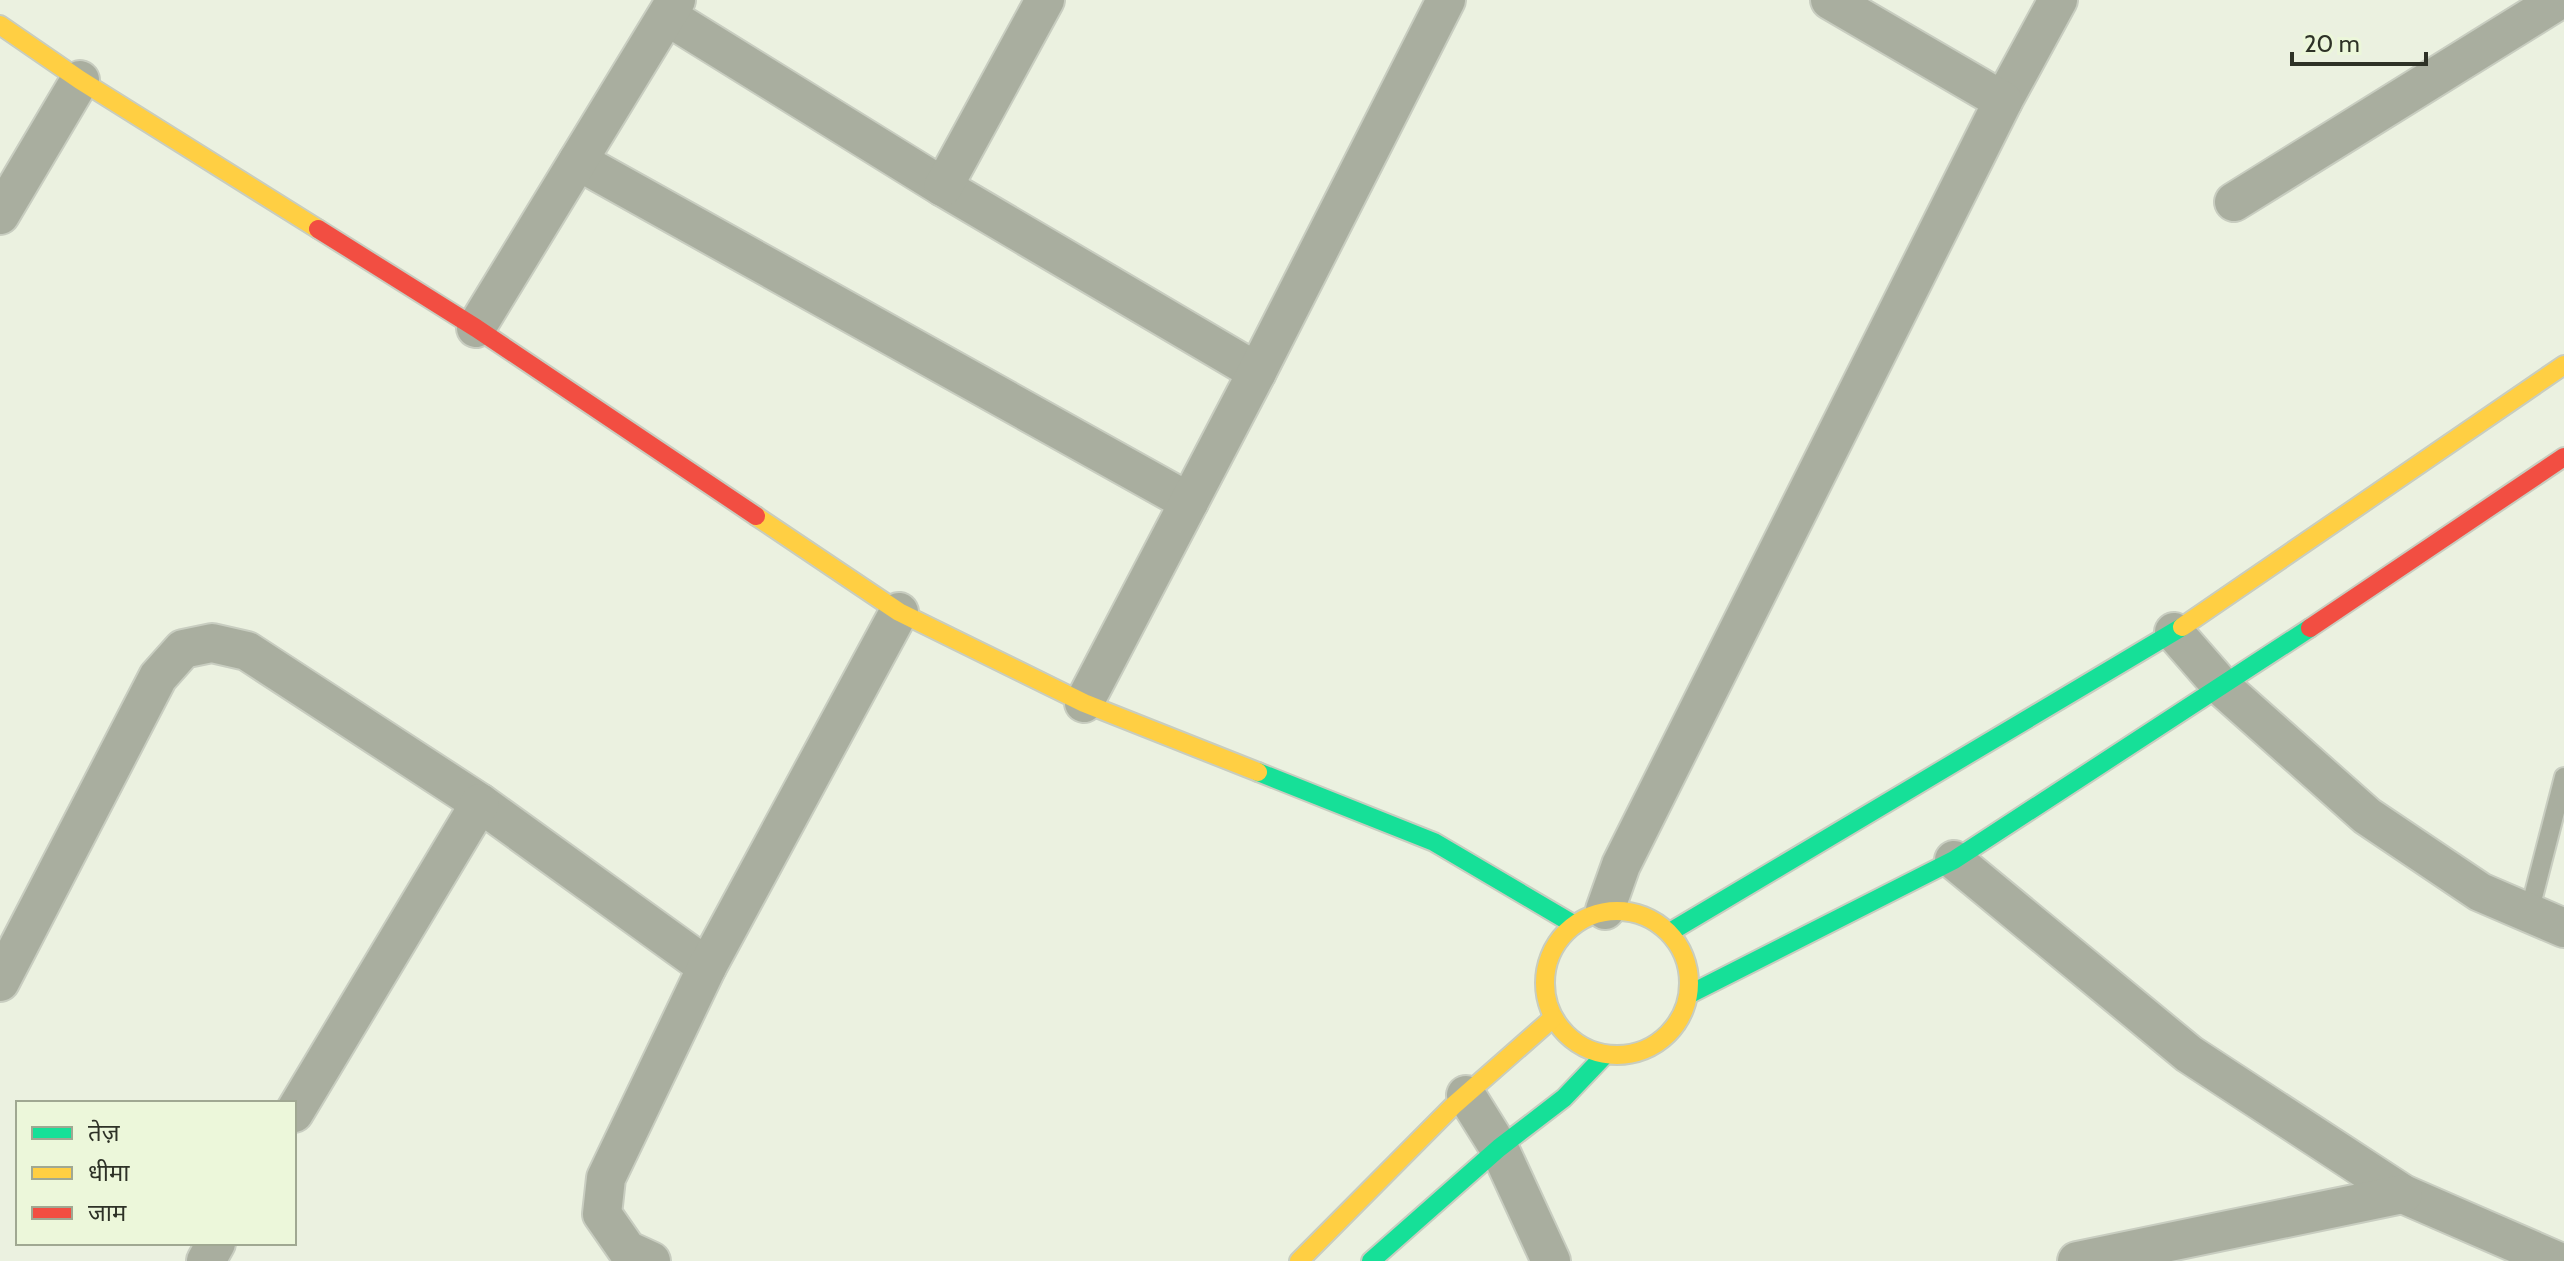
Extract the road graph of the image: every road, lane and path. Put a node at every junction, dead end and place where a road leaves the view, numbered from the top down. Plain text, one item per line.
1 (1045, 0) edge
2 (1446, 0) edge
3 (1830, 0) edge
4 (2058, 0) edge
5 (2559, 0) edge
6 (671, 8) edge
7 (0, 25) edge
8 (80, 80) junction
9 (2003, 101) junction
10 (578, 161) junction
11 (943, 187) junction
12 (2234, 202) dead end
13 (0, 215) edge
14 (476, 328) junction
15 (2564, 365) edge
16 (1257, 372) junction
17 (2564, 457) edge
18 (1189, 502) junction
19 (899, 612) junction
20 (2174, 632) junction
21 (2222, 687) junction
22 (1084, 703) junction
23 (2564, 777) edge
24 (480, 803) junction
25 (1954, 860) junction
26 (2529, 913) junction
27 (1589, 917) junction
28 (2564, 928) edge
29 (1670, 932) junction
30 (707, 967) junction
31 (0, 982) edge
32 (1690, 994) junction
33 (1553, 1018) junction
34 (1605, 1055) junction
35 (1466, 1095) junction
36 (296, 1110) edge
37 (1499, 1148) junction
38 (2403, 1194) junction
39 (651, 1261) edge
40 (1299, 1261) edge
41 (1371, 1261) edge
42 (1551, 1261) edge
43 (2077, 1261) edge
44 (2557, 1261) edge

1 - 11 street
2 - 16 street
3 - 9 street
4 - 9 street
5 - 12 street
6 - 10 street
6 - 11 street
7 - 8 main road
8 - 13 street
8 - 14 main road
9 - 27 street
10 - 14 street
10 - 18 street
11 - 16 street
14 - 19 main road
15 - 20 main road
16 - 18 street
17 - 21 main road
18 - 22 street
19 - 22 main road
19 - 30 street
20 - 21 street
20 - 29 main road
21 - 25 main road
21 - 26 street
22 - 27 main road
23 - 26 lane
24 - 30 street
24 - 31 street
24 - 36 street
25 - 32 main road
25 - 38 street
26 - 28 street
27 - 29 main road
27 - 33 main road
29 - 32 main road
30 - 39 street
32 - 34 main road
33 - 34 main road
33 - 35 main road
34 - 37 main road
35 - 37 street
35 - 40 main road
37 - 41 main road
37 - 42 street
38 - 43 street
38 - 44 street

